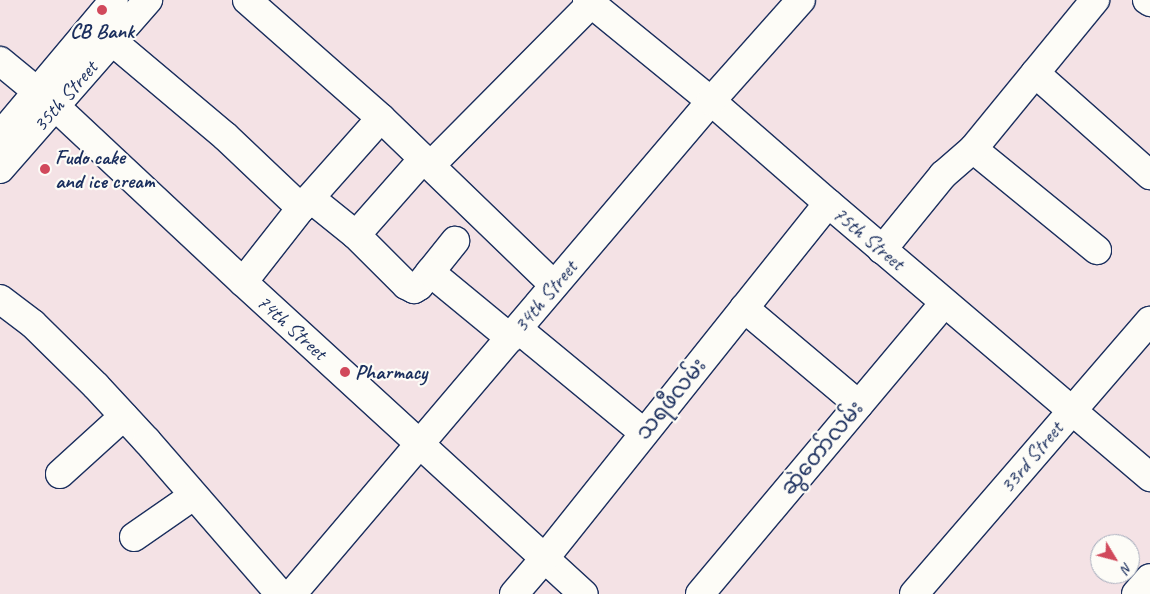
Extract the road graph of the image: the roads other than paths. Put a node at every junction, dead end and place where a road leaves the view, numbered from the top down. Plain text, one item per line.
1 (114, 0) edge
2 (148, 0) edge
3 (247, 0) edge
4 (801, 0) edge
5 (1094, 0) edge
6 (589, 2) edge
7 (112, 41) junction
8 (0, 61) edge
9 (1035, 73) junction
10 (47, 100) junction
11 (711, 102) junction
12 (381, 118) junction
13 (0, 136) edge
14 (974, 149) junction
15 (426, 162) junction
16 (0, 169) edge
17 (1150, 175) edge
18 (306, 203) junction
19 (828, 203) junction
20 (356, 235) junction
21 (455, 241) dead end
22 (882, 250) junction
23 (1097, 250) dead end
24 (430, 272) junction
25 (243, 282) junction
26 (554, 285) junction
27 (1, 301) edge
28 (944, 303) junction
29 (744, 308) junction
30 (1150, 321) edge
31 (514, 333) junction
32 (859, 405) junction
33 (1071, 410) junction
34 (124, 416) junction
35 (644, 433) junction
36 (420, 443) junction
37 (60, 474) dead end
38 (1150, 477) edge
39 (194, 496) junction
40 (134, 537) dead end
41 (544, 559) junction
42 (1150, 578) edge
43 (280, 594) edge
44 (292, 594) edge
45 (514, 594) edge
46 (584, 594) edge
47 (700, 594) edge
48 (914, 594) edge
49 (1136, 594) edge

1 - 10 street, 35th Street
2 - 7 street, 35th Street
3 - 12 street
4 - 11 street, 34th Street
5 - 9 street
6 - 11 street, 75th Street
6 - 15 street
7 - 10 street, 35th Street
7 - 18 street
8 - 10 street, 74th Street
9 - 14 street
9 - 17 street
10 - 13 street, 35th Street
10 - 16 street, 35th Street
10 - 25 street, 74th Street
11 - 19 street, 75th Street
11 - 26 street, 34th Street
12 - 15 street
12 - 18 street
14 - 22 street
14 - 23 street
15 - 20 street
15 - 26 street
18 - 20 street
18 - 25 street
19 - 22 street, 75th Street
19 - 29 street, သရဖီလမ်း
20 - 24 street
21 - 24 street
22 - 28 street, 75th Street
24 - 31 street
25 - 36 street, 74th Street
26 - 31 street, 34th Street
27 - 34 street
28 - 32 street, ဆွဲတော်လမ်း
28 - 33 street, 75th Street
29 - 32 street
29 - 35 street, သရဖီလမ်း
30 - 33 street, 33rd Street
31 - 35 street
31 - 36 street, 34th Street
32 - 47 street, ဆွဲတော်လမ်း
33 - 38 street, 75th Street
33 - 48 street, 33rd Street
34 - 37 street
34 - 39 street
35 - 41 street, သရဖီလမ်း
36 - 41 street, 74th Street
36 - 44 street, 34th Street
39 - 40 street
39 - 43 street
41 - 45 street, သရဖီလမ်း
41 - 46 street, 74th Street
42 - 49 street

